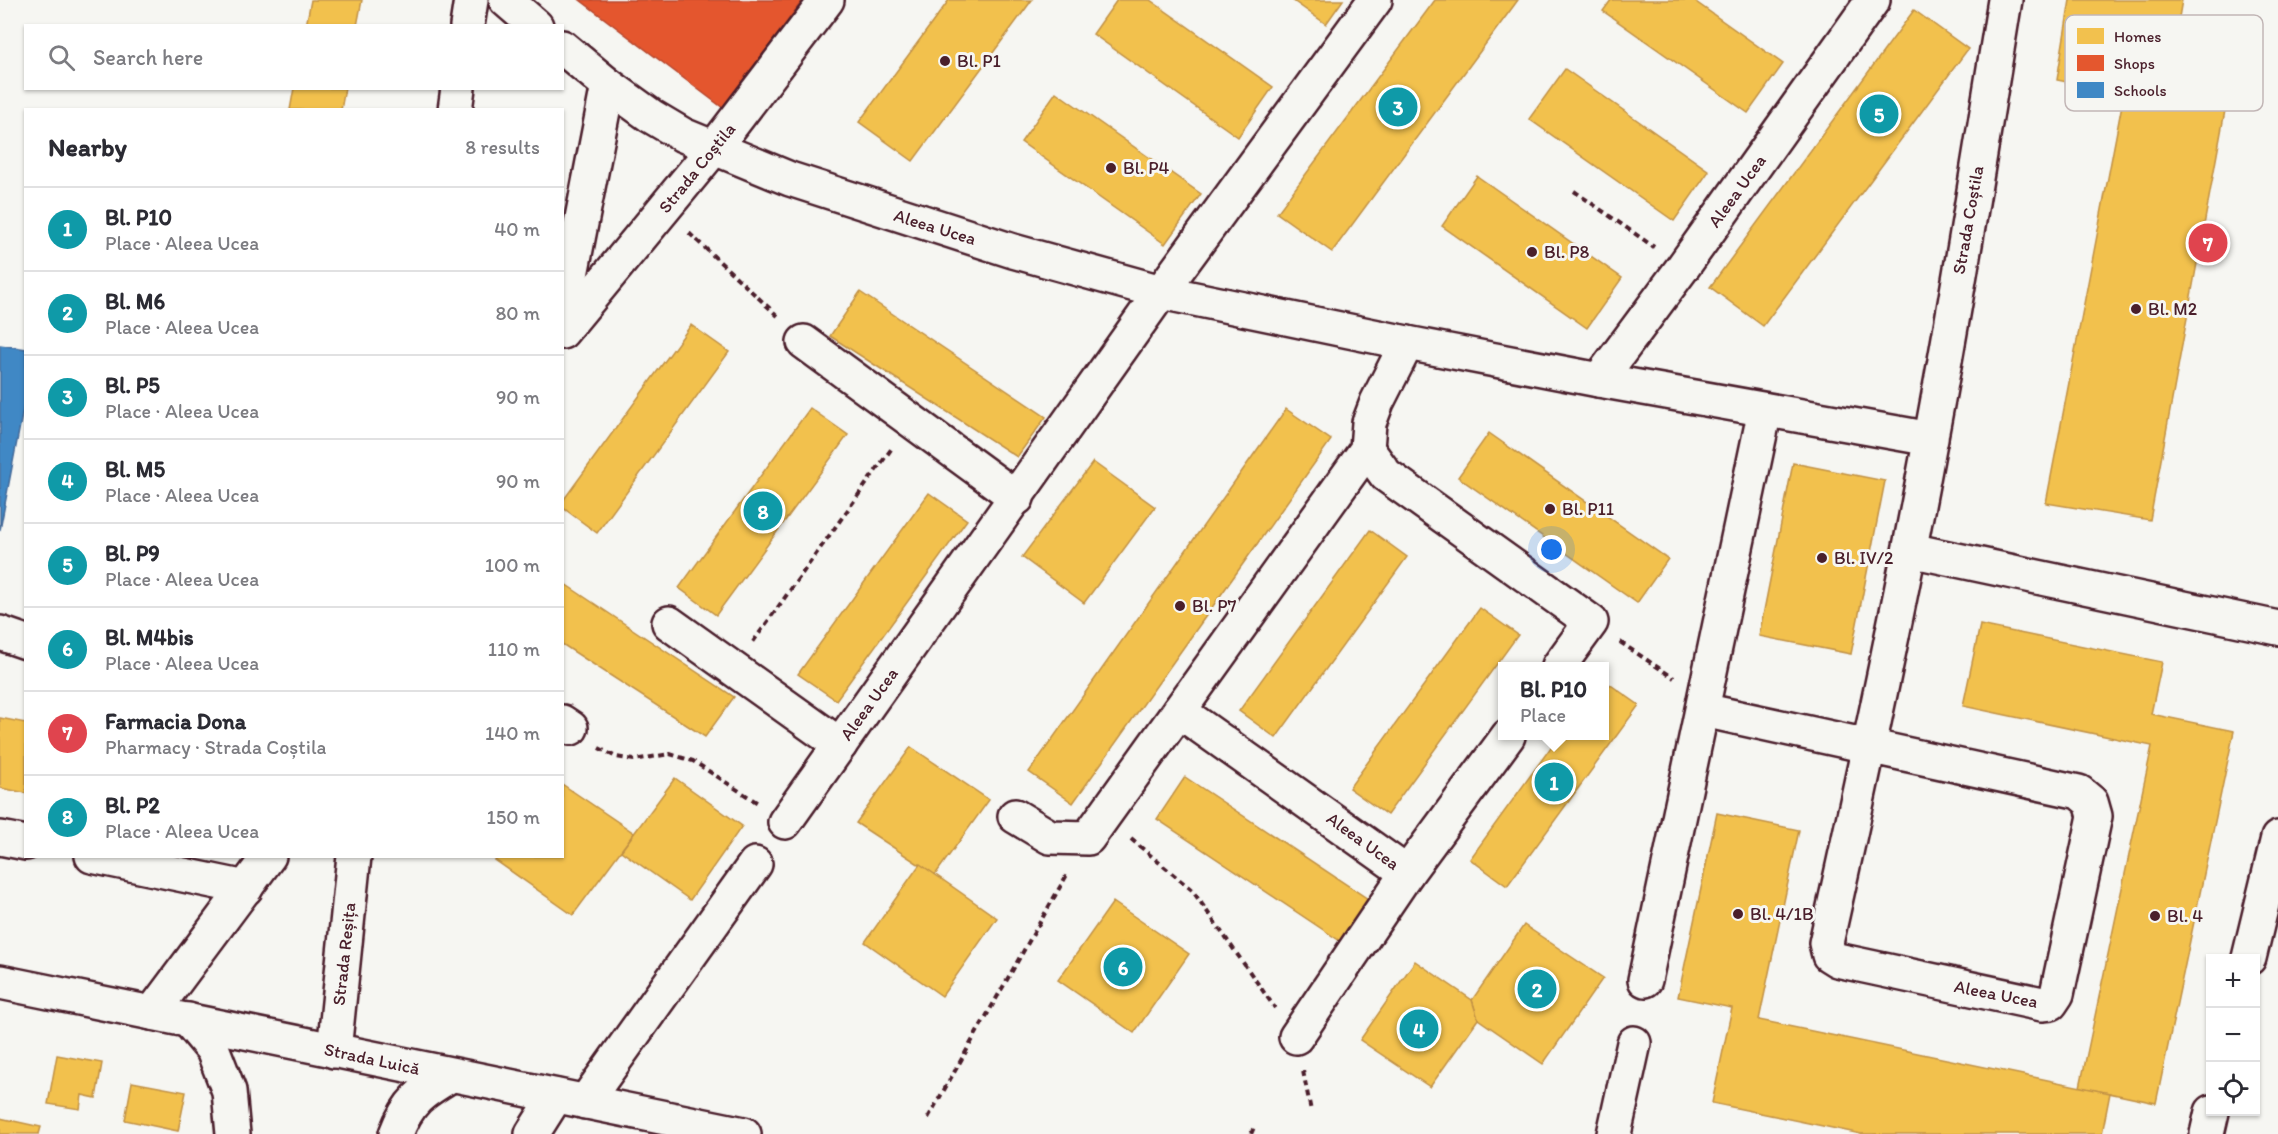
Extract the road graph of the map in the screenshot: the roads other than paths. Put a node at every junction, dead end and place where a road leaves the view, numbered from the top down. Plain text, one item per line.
1 (471, 0) edge
2 (506, 0) edge
3 (827, 0) edge
4 (1375, 0) edge
5 (1873, 0) edge
6 (2005, 0) edge
7 (468, 24) edge
8 (534, 24) edge
9 (564, 49) edge
10 (608, 84) junction
11 (458, 90) edge
12 (455, 108) edge
13 (714, 148) junction
14 (1161, 292) junction
15 (564, 311) edge
16 (564, 330) edge
17 (804, 342) road end
18 (1407, 343) junction
19 (1599, 380) junction
20 (1765, 410) junction
21 (1931, 439) junction
22 (1367, 449) junction
23 (1017, 498) junction
24 (1910, 550) junction
25 (669, 624) dead end
26 (2278, 628) edge
27 (0, 633) edge
28 (24, 641) edge
29 (1562, 662) edge
30 (1703, 704) junction
31 (1179, 711) junction
32 (1504, 740) edge
33 (840, 745) junction
34 (1869, 746) junction
35 (1015, 816) dead end
36 (785, 822) road end
37 (0, 838) edge
38 (2278, 838) edge
39 (24, 843) edge
40 (102, 858) edge
41 (268, 858) edge
42 (354, 858) edge
43 (755, 864) dead end
44 (1407, 873) junction
45 (246, 888) junction
46 (2250, 954) edge
47 (1645, 980) dead end
48 (0, 982) edge
49 (153, 1013) junction
50 (188, 1020) junction
51 (1296, 1037) road end
52 (1634, 1043) dead end
53 (334, 1051) junction
54 (451, 1075) junction
55 (570, 1099) junction
56 (2211, 1116) edge
57 (636, 1124) edge
58 (233, 1134) edge
59 (396, 1134) edge
60 (532, 1134) edge
61 (744, 1134) edge
62 (1614, 1134) edge
63 (2207, 1134) edge

1 - 7 street
2 - 8 street
3 - 13 street, Strada Coștila
4 - 14 street, Aleea Ucea
5 - 19 street, Aleea Ucea
6 - 21 street, Strada Coștila
9 - 10 street, Aleea Ucea
10 - 13 street, Aleea Ucea
10 - 15 street
11 - 12 street
13 - 14 street, Aleea Ucea
13 - 16 street, Strada Coștila
14 - 18 street, Aleea Ucea
14 - 23 street, Aleea Ucea
17 - 23 street
18 - 19 street, Aleea Ucea
18 - 22 street
19 - 20 street, Aleea Ucea
20 - 21 street, Aleea Ucea
20 - 30 street
21 - 24 street, Aleea Ucea
22 - 29 street
22 - 31 street
23 - 33 street, Aleea Ucea
24 - 26 street
24 - 34 street, Aleea Ucea
25 - 33 street
27 - 28 street
30 - 34 street, Aleea Ucea
30 - 47 street
31 - 35 street
31 - 44 street, Aleea Ucea
32 - 44 street, Aleea Ucea
33 - 36 street, Aleea Ucea
34 - 34 street, Aleea Ucea
37 - 39 street
38 - 46 street
40 - 45 street
41 - 45 street
42 - 53 street, Strada Reșița
43 - 55 street
44 - 51 street
45 - 49 street
48 - 49 street, Strada Luică
49 - 50 street, Strada Luică
50 - 53 street, Strada Luică
50 - 58 street
52 - 62 street
53 - 54 street, Strada Luică
54 - 55 street, Strada Luică
54 - 59 street
55 - 57 street, Strada Luică
55 - 60 street
56 - 63 street
57 - 61 street, Strada Luică

